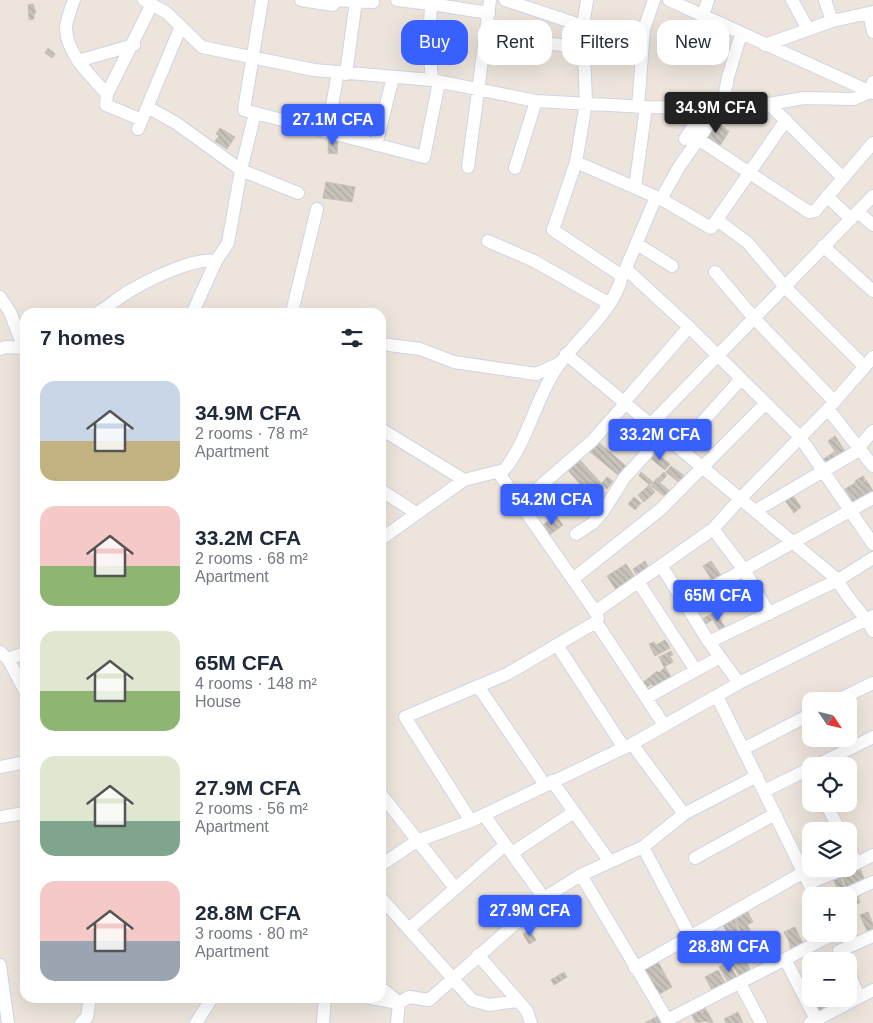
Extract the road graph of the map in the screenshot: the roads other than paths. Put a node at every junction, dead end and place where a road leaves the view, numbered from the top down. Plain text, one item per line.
1 (74, 0) edge
2 (262, 0) edge
3 (301, 0) edge
4 (373, 0) edge
5 (397, 0) edge
6 (504, 0) edge
7 (586, 0) edge
8 (654, 0) edge
9 (708, 0) edge
10 (792, 0) edge
11 (825, 0) edge
12 (356, 1) junction
13 (672, 1) edge
14 (148, 2) edge
15 (431, 4) junction
16 (490, 6) edge
17 (871, 13) edge
18 (703, 16) junction
19 (488, 20) edge
20 (565, 20) edge
21 (584, 20) edge
22 (832, 21) junction
23 (182, 26) junction
24 (808, 29) junction
25 (873, 32) edge
26 (741, 34) junction
27 (134, 45) junction
28 (765, 45) junction
29 (253, 58) junction
30 (78, 61) junction
31 (482, 65) edge
32 (584, 65) edge
33 (342, 74) junction
34 (393, 77) junction
35 (436, 81) junction
36 (872, 89) edge
37 (479, 90) junction
38 (107, 94) junction
39 (536, 101) junction
40 (586, 103) junction
41 (769, 104) junction
42 (147, 107) junction
43 (642, 107) junction
44 (705, 108) junction
45 (721, 108) junction
46 (255, 113) junction
47 (786, 120) junction
48 (327, 132) junction
49 (698, 133) junction
50 (685, 139) dead end
51 (873, 143) edge
52 (376, 145) junction
53 (576, 162) junction
54 (468, 168) dead end
55 (515, 168) dead end
56 (241, 170) junction
57 (749, 174) junction
58 (842, 177) junction
59 (635, 187) junction
60 (298, 193) dead end
61 (827, 196) junction
62 (873, 196) edge
63 (658, 198) junction
64 (317, 209) dead end
65 (854, 215) junction
66 (717, 220) junction
67 (873, 225) edge
68 (488, 241) dead end
69 (637, 244) junction
70 (823, 246) junction
71 (216, 261) junction
72 (672, 266) dead end
73 (716, 272) dead end
74 (624, 273) junction
75 (786, 288) junction
76 (873, 291) edge
77 (0, 297) edge
78 (610, 304) junction
79 (105, 308) edge
80 (195, 308) edge
81 (293, 308) edge
82 (754, 318) junction
83 (689, 327) junction
84 (20, 337) edge
85 (386, 345) edge
86 (20, 347) edge
87 (0, 349) edge
88 (717, 355) junction
89 (563, 358) junction
90 (869, 362) edge
91 (741, 379) junction
92 (625, 403) junction
93 (766, 403) junction
94 (831, 405) junction
95 (655, 428) junction
96 (873, 431) edge
97 (386, 433) edge
98 (800, 437) junction
99 (679, 448) junction
100 (860, 448) junction
101 (873, 466) edge
102 (702, 467) junction
103 (824, 471) junction
104 (498, 472) junction
105 (464, 480) junction
106 (386, 493) edge
107 (873, 498) edge
108 (740, 499) junction
109 (520, 503) junction
110 (755, 511) junction
111 (850, 511) junction
112 (416, 513) junction
113 (713, 529) junction
114 (576, 534) dead end
115 (386, 535) edge
116 (793, 543) junction
117 (873, 544) edge
118 (873, 558) edge
119 (662, 567) junction
120 (744, 570) junction
121 (573, 579) junction
122 (838, 580) junction
123 (638, 583) junction
124 (684, 603) junction
125 (769, 614) junction
126 (596, 617) junction
127 (870, 617) edge
128 (873, 632) edge
129 (709, 642) junction
130 (557, 645) junction
131 (20, 653) edge
132 (4, 655) edge
133 (720, 657) junction
134 (695, 669) junction
135 (20, 682) edge
136 (873, 682) edge
137 (740, 683) junction
138 (478, 686) junction
139 (854, 692) edge
140 (717, 696) junction
141 (646, 698) junction
142 (802, 719) edge
143 (664, 725) junction
144 (873, 737) edge
145 (628, 746) junction
146 (744, 749) junction
147 (835, 757) edge
148 (20, 763) edge
149 (0, 767) edge
150 (802, 774) edge
151 (757, 776) junction
152 (548, 783) junction
153 (764, 791) junction
154 (386, 801) edge
155 (574, 812) junction
156 (20, 814) edge
157 (684, 814) junction
158 (776, 814) junction
159 (484, 815) junction
160 (0, 817) edge
161 (472, 821) junction
162 (416, 841) junction
163 (643, 847) junction
164 (508, 849) junction
165 (873, 855) edge
166 (695, 858) dead end
167 (386, 862) edge
168 (610, 862) junction
169 (857, 863) edge
170 (581, 875) junction
171 (811, 877) edge
172 (807, 878) junction
173 (873, 882) edge
174 (811, 887) edge
175 (455, 888) junction
176 (857, 889) edge
177 (544, 898) junction
178 (386, 904) edge
179 (409, 929) junction
180 (690, 936) junction
181 (873, 936) edge
182 (817, 942) edge
183 (848, 952) edge
184 (478, 955) junction
185 (785, 959) junction
186 (0, 965) edge
187 (635, 968) junction
188 (453, 978) junction
189 (740, 983) junction
190 (857, 990) edge
191 (873, 990) edge
192 (386, 992) edge
193 (860, 997) junction
194 (386, 1001) edge
195 (517, 1001) junction
196 (89, 1003) edge
197 (209, 1003) edge
198 (325, 1003) edge
199 (399, 1003) junction
200 (668, 1022) edge
201 (815, 1022) edge
202 (8, 1023) edge
203 (81, 1023) edge
204 (196, 1023) edge
205 (323, 1023) edge
206 (396, 1023) edge
207 (531, 1023) edge
208 (761, 1023) edge

1 - 30 street
2 - 29 street
3 - 12 street
4 - 12 street
5 - 15 street
6 - 20 street
7 - 21 street
8 - 43 street
9 - 18 street
10 - 24 street
11 - 22 street
12 - 33 street
13 - 18 street
14 - 23 street
14 - 27 street
15 - 16 street
15 - 35 street
16 - 19 street
17 - 22 street
17 - 25 street
18 - 26 street
22 - 24 street
23 - 29 street
23 - 42 street
24 - 28 street
26 - 28 street
26 - 45 street
27 - 30 street
27 - 38 street
28 - 36 street
29 - 33 street
29 - 46 street
30 - 38 street
31 - 37 street
32 - 40 street
33 - 34 street
33 - 48 street
34 - 35 street
34 - 52 street
35 - 37 street
35 - 52 street
36 - 41 street
37 - 39 street
37 - 54 street
38 - 42 street
39 - 40 street
39 - 55 street
40 - 43 street
40 - 53 street
41 - 45 street
41 - 47 street
42 - 56 street
43 - 44 street
43 - 59 street
44 - 45 street
44 - 49 street
45 - 49 street
46 - 48 street
46 - 56 street
47 - 57 street
47 - 58 street
48 - 52 street
49 - 50 street
49 - 57 street
49 - 63 street
51 - 58 street
53 - 59 street
53 - 74 street
56 - 60 street
56 - 71 street
57 - 61 street
57 - 66 street
58 - 61 street
59 - 63 street
61 - 65 street
62 - 65 street
63 - 66 street
63 - 69 street
64 - 81 street
65 - 67 street
65 - 70 street
66 - 75 street
68 - 78 street
69 - 72 street
69 - 74 street
70 - 75 street
70 - 76 street
71 - 79 street
71 - 80 street
73 - 82 street
74 - 78 street
74 - 83 street
75 - 82 street
75 - 90 street
77 - 84 street
78 - 89 street
82 - 88 street
82 - 94 street
83 - 88 street
83 - 92 street
85 - 89 street
86 - 87 street
88 - 91 street
88 - 95 street
89 - 92 street
89 - 104 street
90 - 94 street
91 - 93 street
91 - 99 street
92 - 95 street
92 - 109 street
93 - 98 street
93 - 102 street
94 - 98 street
94 - 100 street
95 - 99 street
95 - 114 street
96 - 100 street
97 - 105 street
98 - 103 street
98 - 108 street
99 - 102 street
100 - 101 street
100 - 103 street
102 - 108 street
102 - 121 street
103 - 110 street
103 - 111 street
104 - 105 street
104 - 109 street
105 - 112 street
106 - 112 street
107 - 111 street
108 - 110 street
108 - 113 street
109 - 121 street
110 - 116 street
111 - 116 street
111 - 117 street
112 - 115 street
113 - 119 street
113 - 120 street
116 - 120 street
116 - 122 street
118 - 122 street
119 - 123 street
119 - 124 street
120 - 124 street
120 - 125 street
121 - 126 street
122 - 125 street
122 - 127 street
123 - 126 street
123 - 134 street
124 - 129 street
125 - 129 street
126 - 130 street
126 - 141 street
127 - 128 street
127 - 137 street
129 - 133 street
130 - 138 street
130 - 145 street
131 - 132 street
132 - 135 street
133 - 134 street
133 - 137 street
134 - 141 street
136 - 139 street
137 - 140 street
138 - 152 street
138 - 161 street
140 - 143 street
140 - 146 street
141 - 143 street
142 - 146 street
143 - 145 street
144 - 147 street
145 - 152 street
145 - 157 street
146 - 151 street
148 - 149 street
150 - 153 street
151 - 153 street
151 - 157 street
152 - 155 street
152 - 159 street
153 - 158 street
154 - 162 street
155 - 164 street
155 - 168 street
156 - 160 street
157 - 163 street
158 - 166 street
158 - 172 street
159 - 161 street
159 - 164 street
161 - 162 street
162 - 167 street
162 - 175 street
163 - 168 street
163 - 180 street
164 - 175 street
164 - 177 street
165 - 169 street
168 - 170 street
170 - 177 street
170 - 187 street
171 - 172 street
172 - 174 street
172 - 180 street
173 - 176 street
175 - 179 street
177 - 184 street
178 - 179 street
179 - 188 street
180 - 187 street
181 - 183 street
182 - 185 street
184 - 188 street
184 - 195 street
185 - 189 street
185 - 201 street
186 - 202 street
187 - 200 street
188 - 195 street
188 - 199 street
189 - 200 street
189 - 208 street
190 - 193 street
191 - 193 street
192 - 199 street
193 - 201 street
194 - 199 street
195 - 207 street
196 - 203 street
197 - 204 street
198 - 205 street
199 - 206 street

